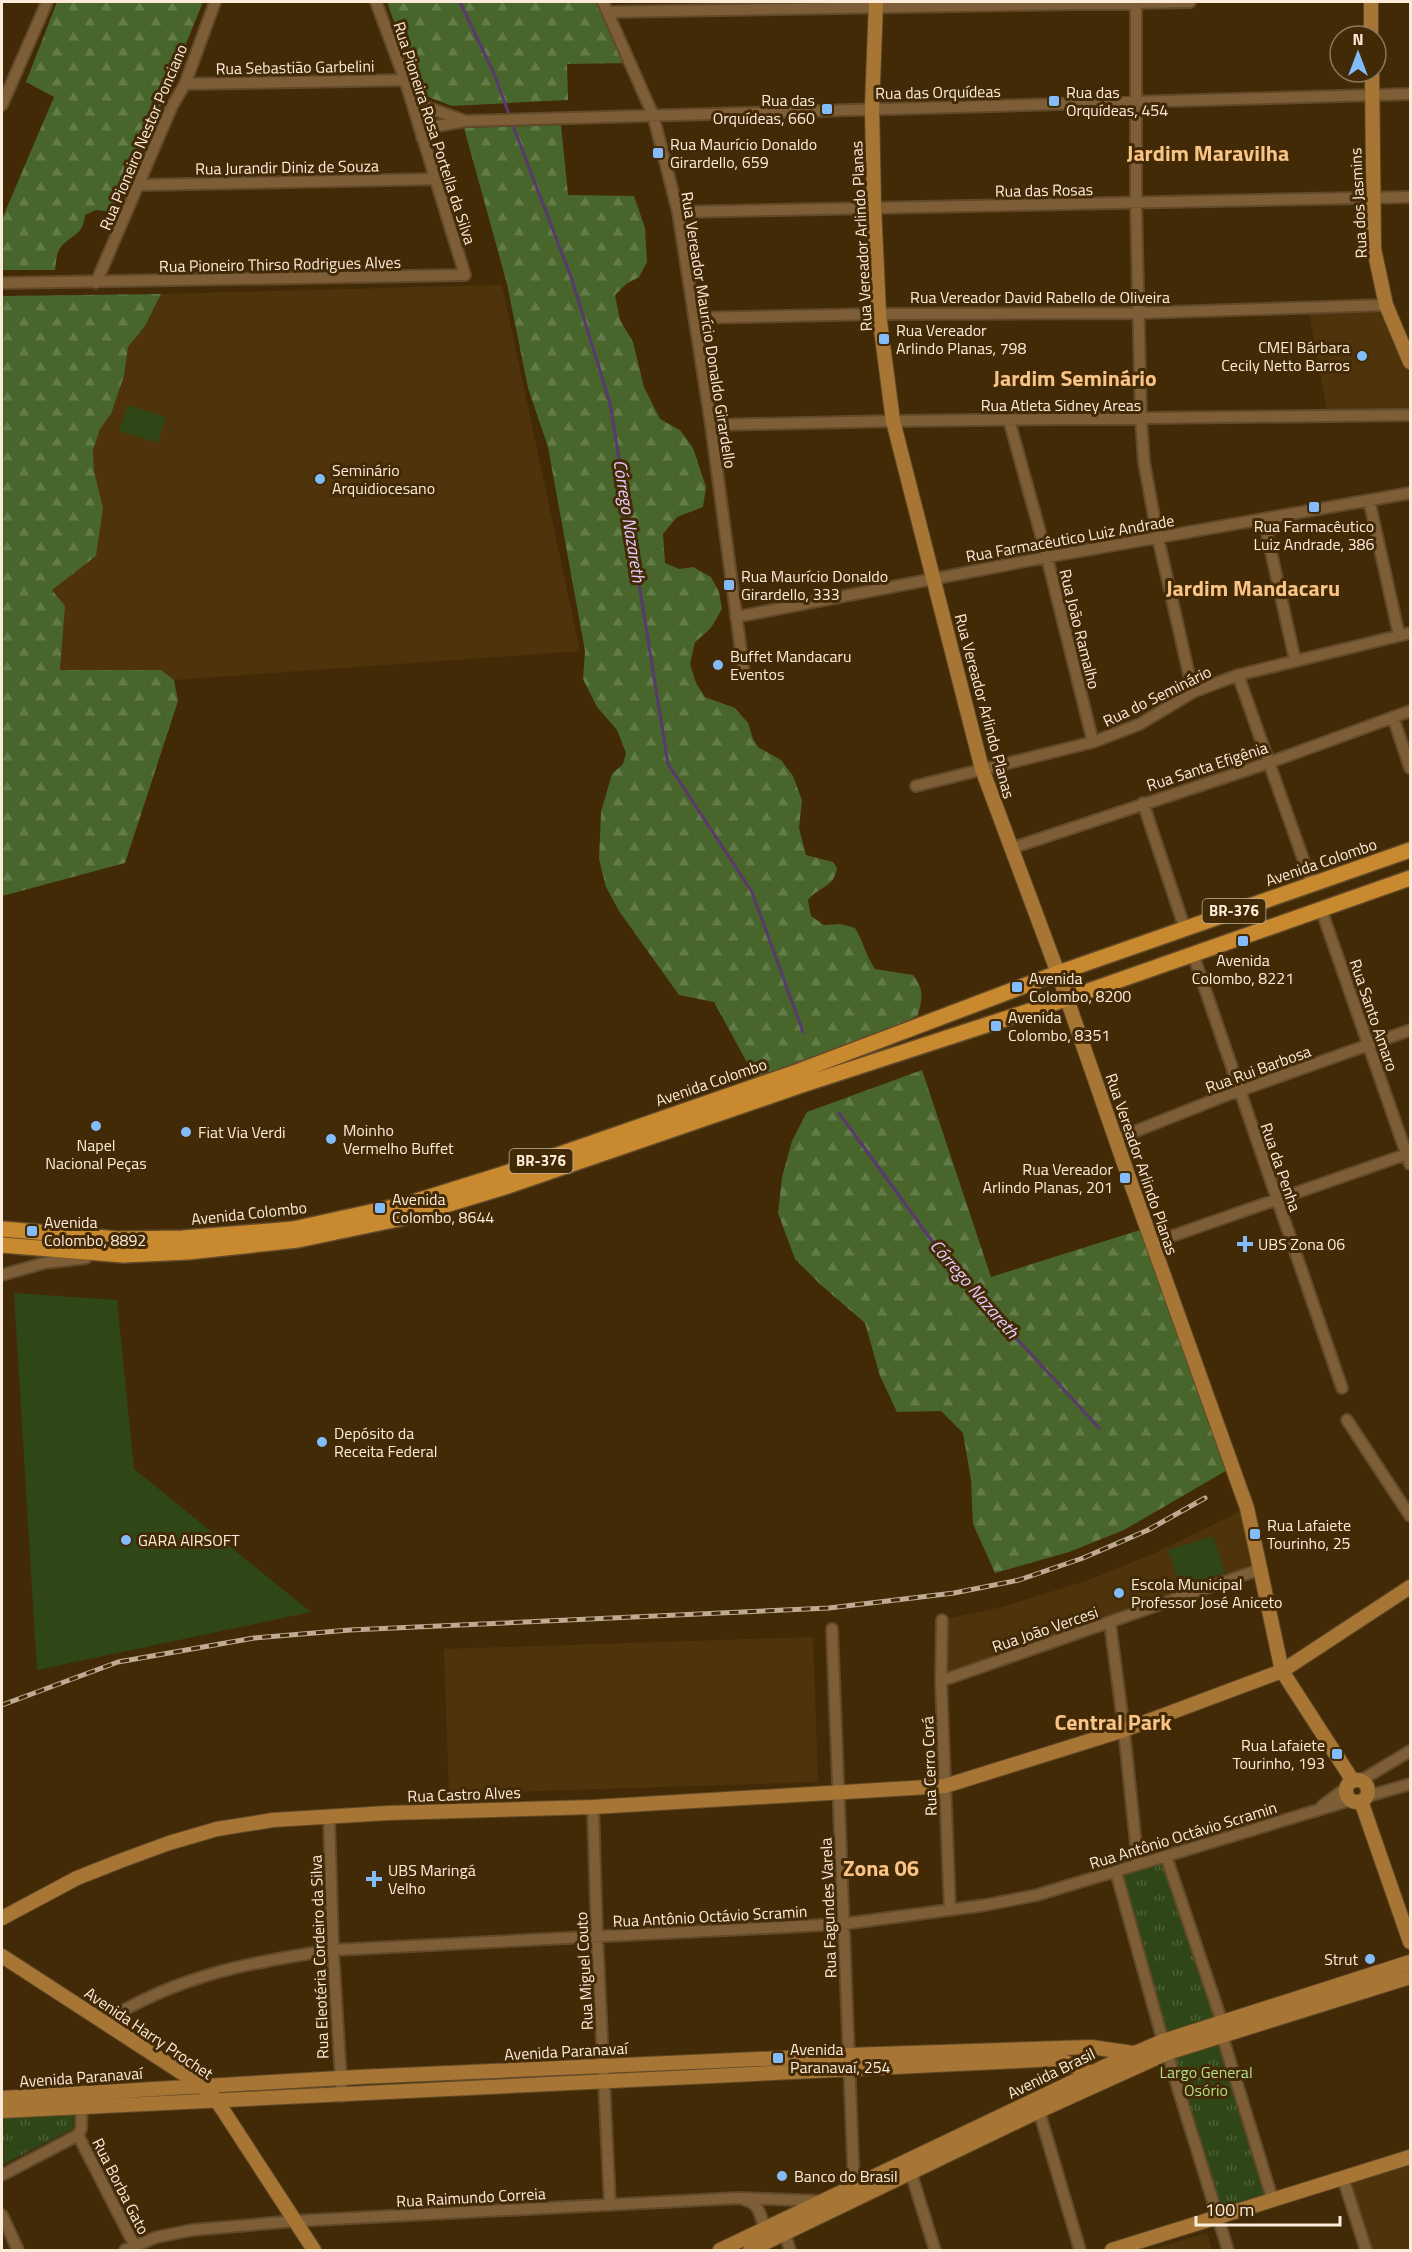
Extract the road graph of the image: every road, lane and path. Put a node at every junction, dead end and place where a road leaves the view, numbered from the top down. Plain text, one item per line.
1 (47, 2) edge
2 (215, 2) edge
3 (376, 2) edge
4 (603, 2) edge
5 (1136, 2) edge
6 (1190, 2) edge
7 (1371, 2) edge
8 (876, 4) edge
9 (609, 12) junction
10 (1371, 24) edge
11 (405, 80) junction
12 (185, 84) junction
13 (1372, 84) edge
14 (1410, 94) edge
15 (1372, 95) junction
16 (412, 102) junction
17 (1135, 102) junction
18 (2, 105) edge
19 (872, 108) junction
20 (653, 115) junction
21 (466, 121) junction
22 (422, 137) junction
23 (436, 179) junction
24 (139, 185) junction
25 (1410, 197) edge
26 (1372, 199) junction
27 (1136, 204) junction
28 (874, 207) junction
29 (678, 212) junction
30 (465, 275) joint
31 (96, 283) junction
32 (2, 284) edge
33 (1386, 305) junction
34 (1138, 313) junction
35 (879, 314) junction
36 (694, 318) junction
37 (1410, 362) edge
38 (1410, 415) edge
39 (1141, 419) junction
40 (1009, 420) junction
41 (893, 421) junction
42 (711, 425) junction
43 (1410, 493) edge
44 (1369, 500) junction
45 (1264, 520) junction
46 (1158, 538) junction
47 (1047, 557) junction
48 (933, 578) junction
49 (736, 617) junction
50 (1405, 634) edge
51 (1296, 660) junction
52 (744, 674) dead end
53 (1238, 675) junction
54 (1193, 692) junction
55 (1410, 711) edge
56 (1393, 717) junction
57 (1093, 742) junction
58 (1268, 763) junction
59 (1410, 768) edge
60 (982, 769) junction
61 (916, 786) dead end
62 (1143, 803) junction
63 (1012, 848) junction
64 (1410, 850) edge
65 (1410, 878) edge
66 (1312, 884) junction
67 (1248, 907) junction
68 (1321, 909) junction
69 (1185, 929) junction
70 (1256, 932) junction
71 (1193, 954) junction
72 (1058, 973) junction
73 (1067, 998) junction
74 (1410, 1030) edge
75 (1368, 1045) junction
76 (1239, 1091) junction
77 (1116, 1138) junction
78 (1409, 1157) edge
79 (1276, 1200) junction
80 (2, 1229) edge
81 (1152, 1243) junction
82 (2, 1245) edge
83 (123, 1255) junction
84 (2, 1275) edge
85 (1342, 1388) dead end
86 (1347, 1420) dead end
87 (1410, 1516) edge
88 (1261, 1569) junction
89 (1410, 1587) edge
90 (942, 1620) dead end
91 (1110, 1623) junction
92 (832, 1629) dead end
93 (1282, 1671) junction
94 (941, 1681) junction
95 (1124, 1730) junction
96 (1410, 1751) edge
97 (1410, 1784) edge
98 (945, 1786) junction
99 (1356, 1791) junction
100 (839, 1792) junction
101 (593, 1807) junction
102 (329, 1816) junction
103 (1166, 1856) junction
104 (1138, 1864) junction
105 (1116, 1872) junction
106 (950, 1910) junction
107 (2, 1918) edge
108 (843, 1924) junction
109 (597, 1936) junction
110 (1410, 1942) edge
111 (333, 1950) junction
112 (2, 1956) edge
113 (1410, 1962) edge
114 (1410, 1977) edge
115 (104, 2022) junction
116 (1222, 2028) junction
117 (1165, 2047) junction
118 (1133, 2053) junction
119 (849, 2055) junction
120 (603, 2065) junction
121 (849, 2070) junction
122 (1095, 2078) junction
123 (340, 2079) junction
124 (604, 2081) junction
125 (202, 2086) junction
126 (81, 2093) junction
127 (342, 2096) junction
128 (2, 2098) edge
129 (217, 2101) junction
130 (82, 2108) junction
131 (1039, 2111) junction
132 (2, 2112) edge
133 (78, 2135) junction
134 (1410, 2157) edge
135 (911, 2173) junction
136 (2, 2175) edge
137 (1343, 2178) junction
138 (854, 2186) junction
139 (739, 2198) junction
140 (822, 2201) junction
141 (1273, 2201) junction
142 (610, 2205) junction
143 (2, 2215) edge
144 (1218, 2219) junction
145 (295, 2221) junction
146 (765, 2230) junction
147 (785, 2235) junction
148 (132, 2249) edge
149 (18, 2250) edge
150 (314, 2250) edge
151 (720, 2250) edge
152 (750, 2250) edge
153 (790, 2250) edge
154 (935, 2250) edge
155 (1080, 2250) edge
156 (1113, 2250) edge
157 (1228, 2250) edge
158 (1366, 2250) edge

1 - 18 street
2 - 12 street, Rua Pioneiro Nestor Ponciano
3 - 11 street, Rua Pioneira Rosa Portella da Silva
4 - 9 street, Rua Vereador Maurício Donaldo Girardello
5 - 6 street
5 - 8 street
5 - 17 street
7 - 10 street
8 - 9 street
8 - 19 street, Rua Vereador Arlindo Planas
9 - 20 street, Rua Vereador Maurício Donaldo Girardello
11 - 12 street, Rua Sebastião Garbelini
11 - 16 street, Rua Pioneira Rosa Portella da Silva
12 - 24 street, Rua Pioneiro Nestor Ponciano
13 - 15 street, Rua dos Jasmins
14 - 15 street, Rua das Orquídeas
15 - 17 street, Rua das Orquídeas
15 - 26 street, Rua dos Jasmins
16 - 21 street, Rua das Orquídeas
16 - 22 street, Rua Pioneira Rosa Portella da Silva
17 - 19 street, Rua das Orquídeas
17 - 27 street
19 - 20 street, Rua das Orquídeas
19 - 28 street, Rua Vereador Arlindo Planas
20 - 21 street, Rua das Orquídeas
20 - 29 street, Rua Vereador Maurício Donaldo Girardello
21 - 22 street, Rua das Orquídeas
22 - 23 street, Rua Pioneira Rosa Portella da Silva
23 - 24 street, Rua Jurandir Diniz de Souza
23 - 30 street, Rua Pioneira Rosa Portella da Silva
24 - 31 street, Rua Pioneiro Nestor Ponciano
25 - 26 street, Rua das Rosas
26 - 27 street, Rua das Rosas
26 - 33 street, Rua dos Jasmins
27 - 28 street, Rua das Rosas
27 - 34 street
28 - 29 street, Rua das Rosas
28 - 35 street, Rua Vereador Arlindo Planas
29 - 36 street, Rua Vereador Maurício Donaldo Girardello
30 - 31 street, Rua Pioneiro Thirso Rodrigues Alves
31 - 32 street, Rua Pioneiro Thirso Rodrigues Alves
33 - 34 street, Rua Vereador David Rabello de Oliveira
33 - 37 street, Rua dos Jasmins
34 - 35 street, Rua Vereador David Rabello de Oliveira
34 - 39 street
35 - 36 street, Rua Vereador David Rabello de Oliveira
35 - 41 street, Rua Vereador Arlindo Planas
36 - 42 street, Rua Vereador Maurício Donaldo Girardello
38 - 39 street, Rua Atleta Sidney Areas
39 - 40 street, Rua Atleta Sidney Areas
39 - 46 street
40 - 41 street, Rua Atleta Sidney Areas
40 - 47 street, Rua João Ramalho
41 - 42 street, Rua Atleta Sidney Areas
41 - 48 street, Rua Vereador Arlindo Planas
42 - 49 street, Rua Vereador Maurício Donaldo Girardello
43 - 44 street, Rua Farmacêutico Luiz Andrade
44 - 45 street, Rua Farmacêutico Luiz Andrade
44 - 50 street
45 - 46 street, Rua Farmacêutico Luiz Andrade
45 - 51 street
46 - 47 street, Rua Farmacêutico Luiz Andrade
46 - 54 street
47 - 48 street, Rua Farmacêutico Luiz Andrade
47 - 57 street, Rua João Ramalho
48 - 49 street, Rua Farmacêutico Luiz Andrade
48 - 60 street, Rua Vereador Arlindo Planas
49 - 52 street, Rua Vereador Maurício Donaldo Girardello
50 - 51 street, Rua do Seminário
51 - 53 street, Rua do Seminário
53 - 54 street, Rua do Seminário
53 - 58 street
54 - 57 street, Rua do Seminário
55 - 56 street, Rua Santa Efigênia
56 - 58 street, Rua Santa Efigênia
56 - 59 street
57 - 60 street, Rua do Seminário
58 - 62 street, Rua Santa Efigênia
58 - 66 street
60 - 61 street, Rua do Seminário
60 - 63 street, Rua Vereador Arlindo Planas
62 - 63 street, Rua Santa Efigênia
62 - 69 street
63 - 72 street, Rua Vereador Arlindo Planas
64 - 66 main road, Avenida Colombo / BR-376
65 - 68 main road, Avenida Colombo / BR-376
66 - 67 main road, Avenida Colombo / BR-376
67 - 69 main road, Avenida Colombo / BR-376
67 - 70 main road
68 - 70 main road, Avenida Colombo / BR-376
68 - 75 street, Rua Santo Amaro
69 - 72 main road, Avenida Colombo / BR-376
70 - 71 main road, Avenida Colombo / BR-376
71 - 73 main road, Avenida Colombo / BR-376
71 - 76 street, Rua da Penha
72 - 73 street, Rua Vereador Arlindo Planas
72 - 80 main road, Avenida Colombo / BR-376
73 - 77 street, Rua Vereador Arlindo Planas
73 - 83 main road, Avenida Colombo / BR-376
74 - 75 street, Rua Rui Barbosa
75 - 76 street, Rua Rui Barbosa
75 - 78 street, Rua Santo Amaro
76 - 77 street, Rua Rui Barbosa
76 - 79 street, Rua da Penha
77 - 81 street, Rua Vereador Arlindo Planas
78 - 79 street
79 - 81 street
79 - 85 street, Rua da Penha
81 - 88 street, Rua Vereador Arlindo Planas
82 - 83 main road, Avenida Colombo / BR-376
83 - 84 street
86 - 87 street
88 - 91 street, Rua João Vercesi
88 - 93 street, Rua Vereador Arlindo Planas
89 - 93 street, Rua Castro Alves
90 - 94 street, Rua Cerro Corá
91 - 94 street, Rua João Vercesi
91 - 95 street
92 - 100 street, Rua Fagundes Varela
93 - 95 street, Rua Castro Alves
93 - 99 street
94 - 98 street, Rua Cerro Corá
95 - 98 street, Rua Castro Alves
95 - 104 street
96 - 99 street
97 - 99 street, Rua Antônio Octávio Scramin
98 - 100 street, Rua Castro Alves
98 - 106 street, Rua Cerro Corá
99 - 103 street, Rua Antônio Octávio Scramin
99 - 110 street
100 - 101 street, Rua Castro Alves
100 - 108 street, Rua Fagundes Varela
101 - 102 street, Rua Castro Alves
101 - 109 street, Rua Miguel Couto
102 - 107 street, Rua Castro Alves
102 - 111 street, Rua Eleotéria Cordeiro da Silva
103 - 104 street, Rua Antônio Octávio Scramin
103 - 116 street
104 - 105 street, Rua Antônio Octávio Scramin
105 - 106 street, Rua Antônio Octávio Scramin
105 - 117 street
106 - 108 street, Rua Antônio Octávio Scramin
108 - 109 street, Rua Antônio Octávio Scramin
108 - 119 street, Rua Fagundes Varela
109 - 111 street, Rua Antônio Octávio Scramin
109 - 120 street, Rua Miguel Couto
111 - 115 street, Rua Antônio Octávio Scramin
111 - 123 street, Rua Eleotéria Cordeiro da Silva
112 - 115 street, Avenida Harry Prochet
113 - 116 street, Avenida Brasil
114 - 116 street, Avenida Brasil
115 - 125 street, Avenida Harry Prochet
116 - 117 street, Avenida Brasil
116 - 141 street
117 - 118 street, Avenida Brasil
117 - 122 street, Avenida Brasil
117 - 144 street
118 - 119 street, Avenida Paranavaí
118 - 122 street, Avenida Brasil
119 - 120 street, Avenida Paranavaí
119 - 121 street, Rua Fagundes Varela
120 - 123 street, Avenida Paranavaí
120 - 124 street, Rua Miguel Couto
121 - 122 street, Avenida Paranavaí
121 - 124 street, Avenida Paranavaí
121 - 138 street, Rua Fagundes Varela
122 - 131 street, Avenida Brasil
122 - 138 street, Avenida Brasil
123 - 125 street, Avenida Paranavaí
123 - 127 street, Rua Eleotéria Cordeiro da Silva
124 - 127 street, Avenida Paranavaí
124 - 142 street, Rua Miguel Couto
125 - 126 street, Avenida Paranavaí
125 - 129 street, Avenida Harry Prochet
126 - 128 street, Avenida Paranavaí
126 - 130 street
127 - 129 street, Avenida Paranavaí
129 - 130 street, Avenida Paranavaí
129 - 145 street, Avenida Harry Prochet
130 - 132 street, Avenida Paranavaí
130 - 133 street
131 - 135 street, Avenida Brasil
131 - 155 street
133 - 136 street
133 - 148 street, Rua Borba Gato
134 - 137 street
135 - 147 street, Avenida Brasil
135 - 154 street
137 - 141 street
137 - 158 street
138 - 140 street, Avenida Brasil
139 - 140 street, Rua Raimundo Correia
139 - 142 street, Rua Raimundo Correia
139 - 146 street
140 - 146 street, Avenida Brasil
141 - 144 street
142 - 145 street, Rua Raimundo Correia
143 - 149 street
144 - 156 street
144 - 157 street
145 - 148 street, Rua Raimundo Correia
145 - 150 street, Avenida Harry Prochet
146 - 151 street, Avenida Brasil
147 - 152 street, Avenida Brasil
147 - 153 street

